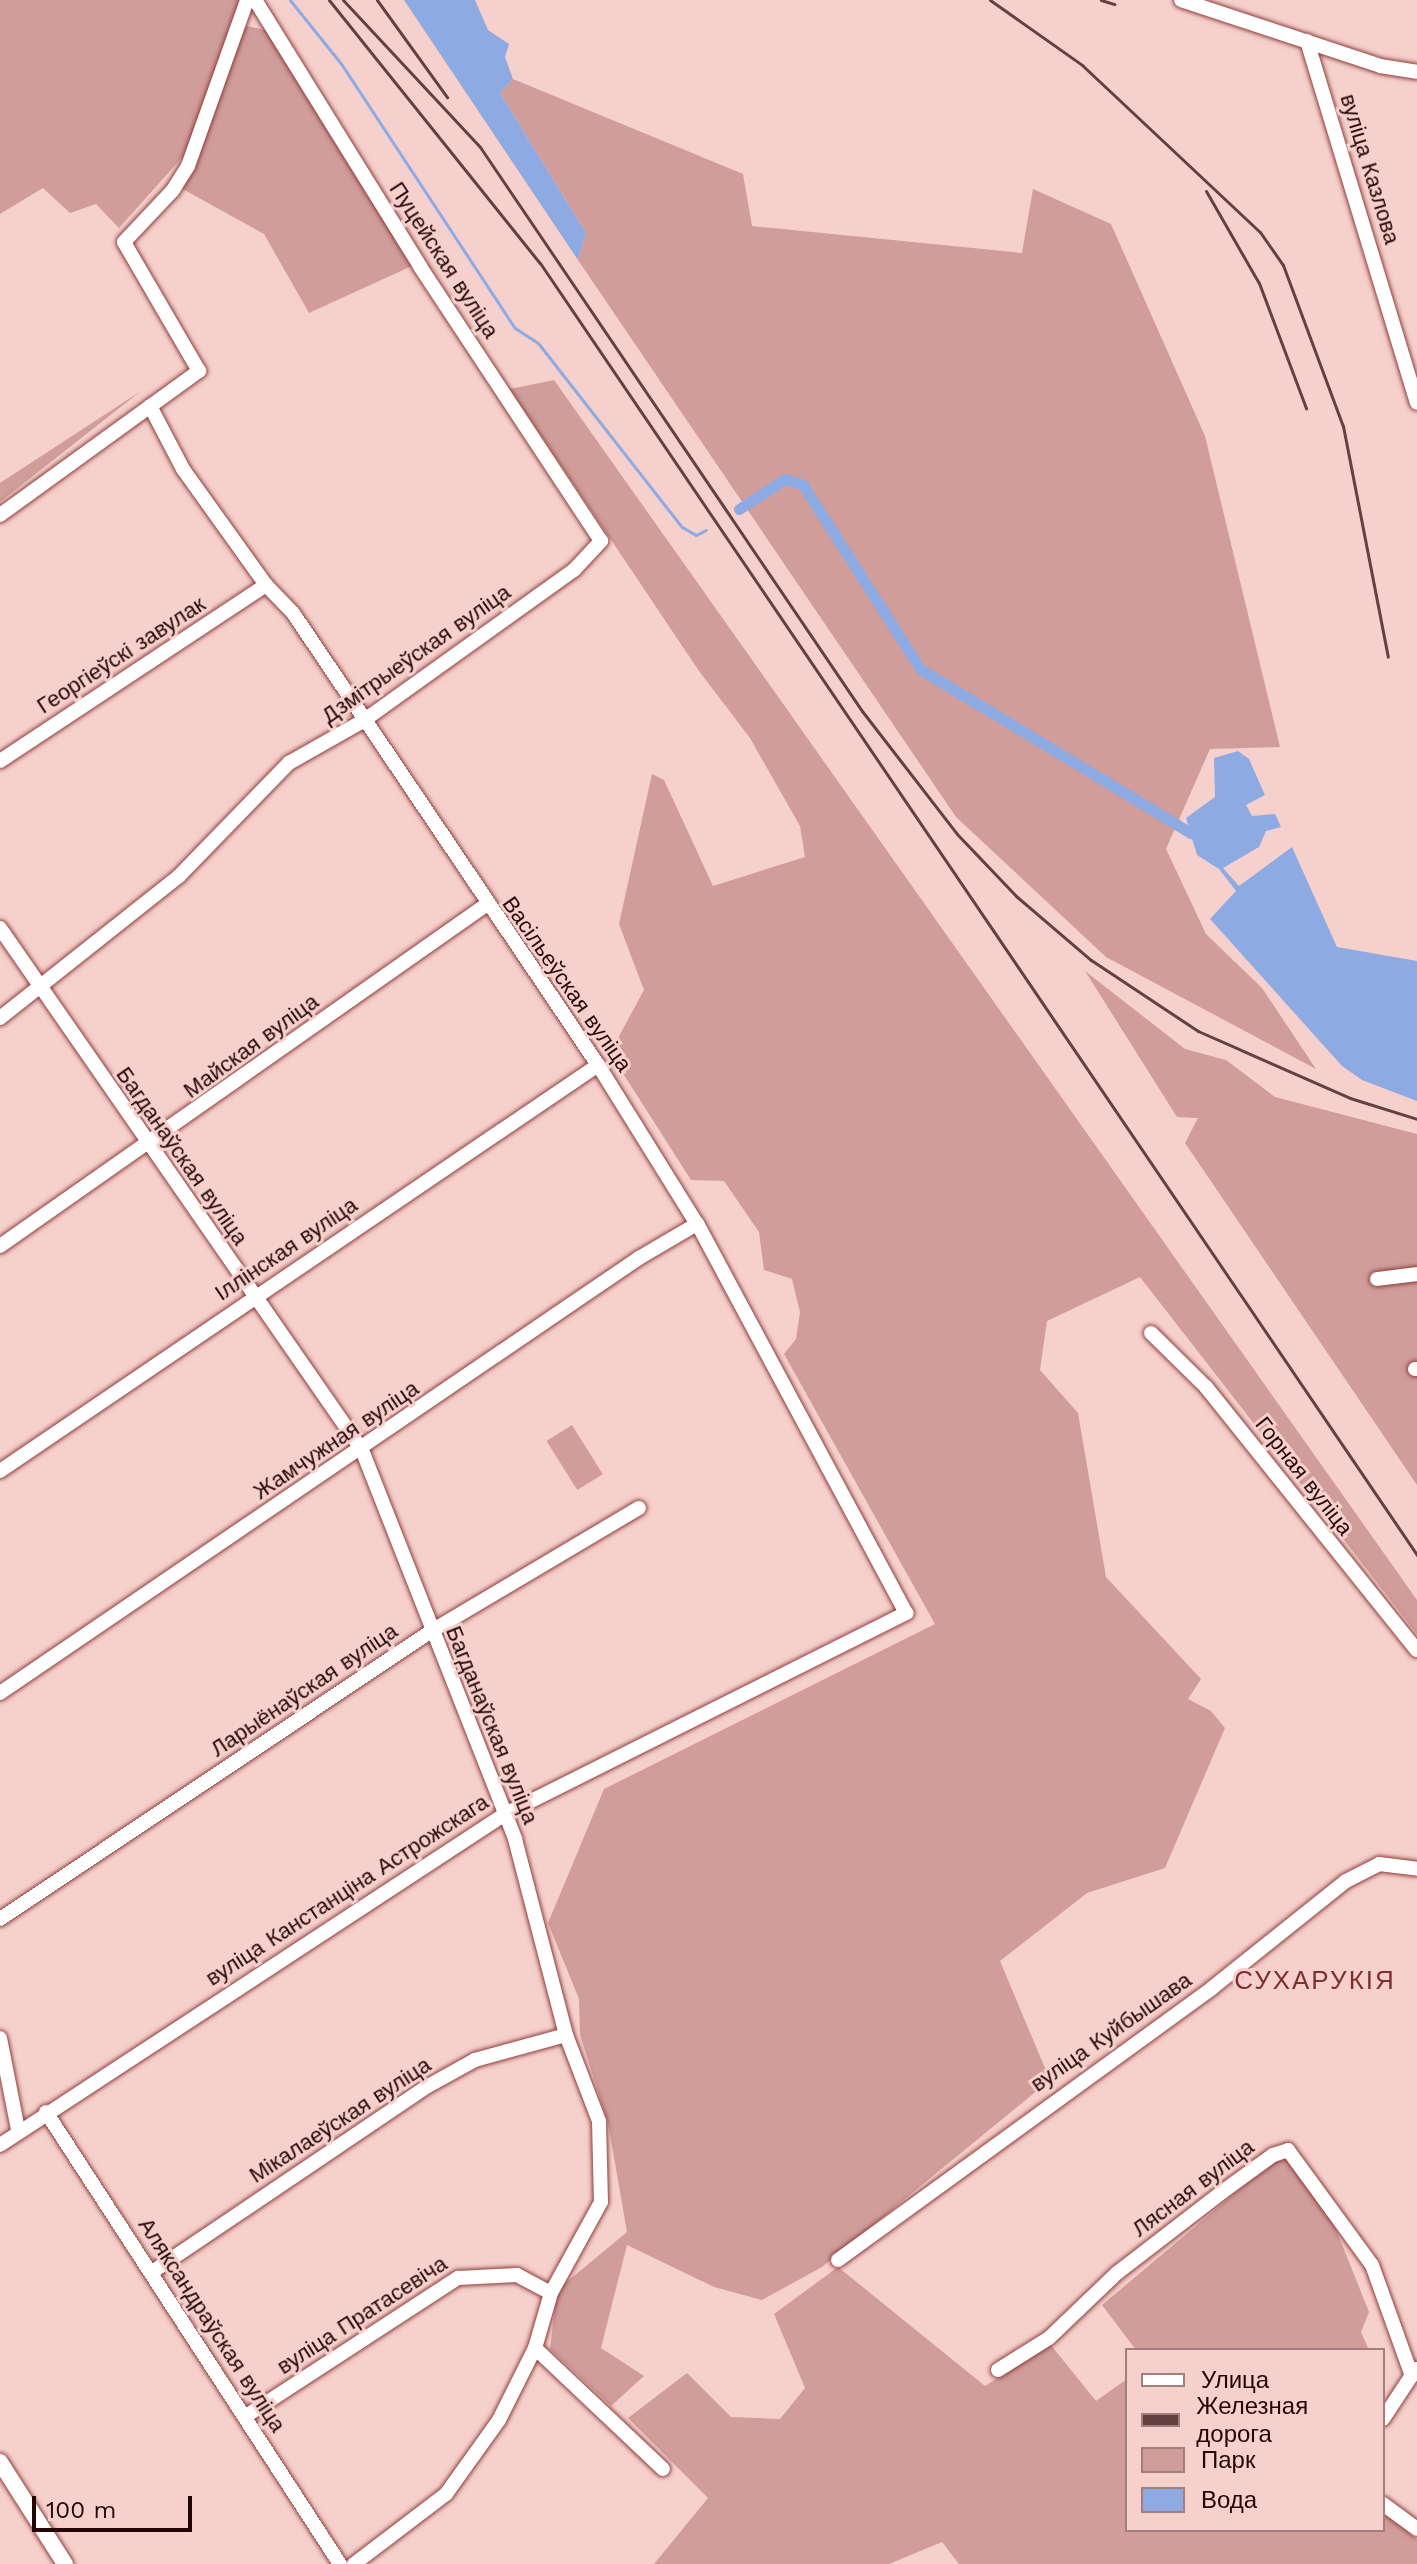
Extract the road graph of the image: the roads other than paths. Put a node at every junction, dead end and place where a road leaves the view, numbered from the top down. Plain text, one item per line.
1 (247, 0) edge
2 (255, 0) edge
3 (1181, 0) edge
4 (1307, 41) junction
5 (1417, 72) edge
6 (1417, 403) edge
7 (150, 406) junction
8 (0, 515) edge
9 (601, 541) joint
10 (266, 585) junction
11 (363, 721) junction
12 (0, 761) edge
13 (486, 905) junction
14 (0, 928) edge
15 (41, 990) junction
16 (0, 1018) edge
17 (598, 1065) junction
18 (149, 1146) junction
19 (697, 1224) junction
20 (0, 1246) edge
21 (1417, 1274) edge
22 (1377, 1279) dead end
23 (253, 1298) junction
24 (1151, 1333) dead end
25 (362, 1450) junction
26 (0, 1471) edge
27 (639, 1508) dead end
28 (906, 1613) joint
29 (430, 1632) junction
30 (1417, 1650) edge
31 (0, 1693) edge
32 (505, 1814) junction
33 (1417, 1869) edge
34 (0, 1919) edge
35 (566, 2035) junction
36 (0, 2038) edge
37 (46, 2112) junction
38 (18, 2130) junction
39 (0, 2145) edge
40 (838, 2260) dead end
41 (152, 2272) junction
42 (551, 2293) junction
43 (535, 2348) junction
44 (998, 2370) dead end
45 (1414, 2372) edge
46 (246, 2416) junction
47 (1385, 2416) edge
48 (0, 2462) edge
49 (663, 2469) dead end
50 (1385, 2505) edge
51 (1417, 2529) edge
52 (65, 2564) edge
53 (340, 2564) edge
54 (354, 2564) edge

1 - 7 street
2 - 9 street, Пуцейская вуліца
3 - 4 street
4 - 5 street
4 - 6 street, вуліца Казлова
7 - 8 street
7 - 10 street, Васільеўская вуліца
9 - 11 street, Дзмітрыеўская вуліца
10 - 11 street, Васільеўская вуліца
10 - 12 street, Георгіеўскі завулак
11 - 13 street, Васільеўская вуліца
11 - 15 street, Дзмітрыеўская вуліца
13 - 17 street, Васільеўская вуліца
13 - 18 street, Майская вуліца
14 - 15 street, Багданаўская вуліца
15 - 16 street, Дзмітрыеўская вуліца
15 - 18 street, Багданаўская вуліца
17 - 19 street, Васільеўская вуліца
17 - 23 street, Іллінская вуліца
18 - 20 street, Майская вуліца
18 - 23 street, Багданаўская вуліца
19 - 25 street, Жамчужная вуліца
19 - 28 street, Васільеўская вуліца
21 - 22 street
23 - 25 street, Багданаўская вуліца
23 - 26 street, Іллінская вуліца
24 - 30 street, Горная вуліца
25 - 29 street, Багданаўская вуліца
25 - 31 street, Жамчужная вуліца
27 - 29 street, Ларыёнаўская вуліца
28 - 32 street, вуліца Канстанціна Астрожскага
29 - 32 street, Багданаўская вуліца
29 - 34 street, Ларыёнаўская вуліца
32 - 35 street, Багданаўская вуліца
32 - 37 street, вуліца Канстанціна Астрожскага
33 - 40 street, вуліца Куйбышава
35 - 41 street, Мікалаеўская вуліца
35 - 42 street, Багданаўская вуліца
36 - 38 street
37 - 38 street, вуліца Канстанціна Астрожскага
37 - 41 street, Аляксандраўская вуліца
38 - 39 street, вуліца Канстанціна Астрожскага
41 - 46 street, Аляксандраўская вуліца
42 - 43 street, Багданаўская вуліца
42 - 46 street, вуліца Пратасевіча
43 - 49 street
43 - 54 street, Багданаўская вуліца
44 - 45 street, Лясная вуліца
45 - 47 street
46 - 53 street, Аляксандраўская вуліца
48 - 52 main road
50 - 51 street

